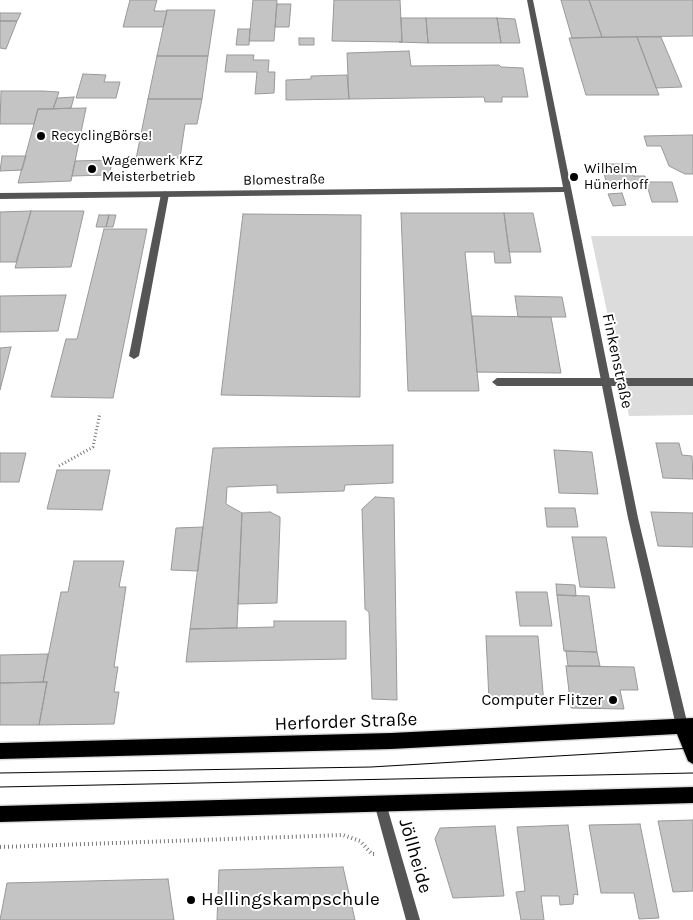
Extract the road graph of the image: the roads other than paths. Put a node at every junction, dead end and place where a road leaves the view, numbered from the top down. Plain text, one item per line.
1 (530, 0) edge
2 (568, 189) junction
3 (165, 194) junction
4 (0, 196) edge
5 (134, 356) dead end
6 (604, 381) junction
7 (497, 382) dead end
8 (693, 382) edge
9 (688, 726) edge
10 (0, 751) edge
11 (693, 756) edge
12 (693, 795) edge
13 (380, 802) junction
14 (0, 814) edge
15 (413, 920) edge

1 - 2 street, Finkenstraße
2 - 3 street, Blomestraße
2 - 6 street, Finkenstraße
3 - 4 street, Blomestraße
3 - 5 street
6 - 7 street
6 - 8 street
6 - 9 street, Finkenstraße
9 - 10 main road, Herforder Straße
9 - 11 main road
12 - 13 main road
13 - 14 main road
13 - 15 street, Jöllheide

